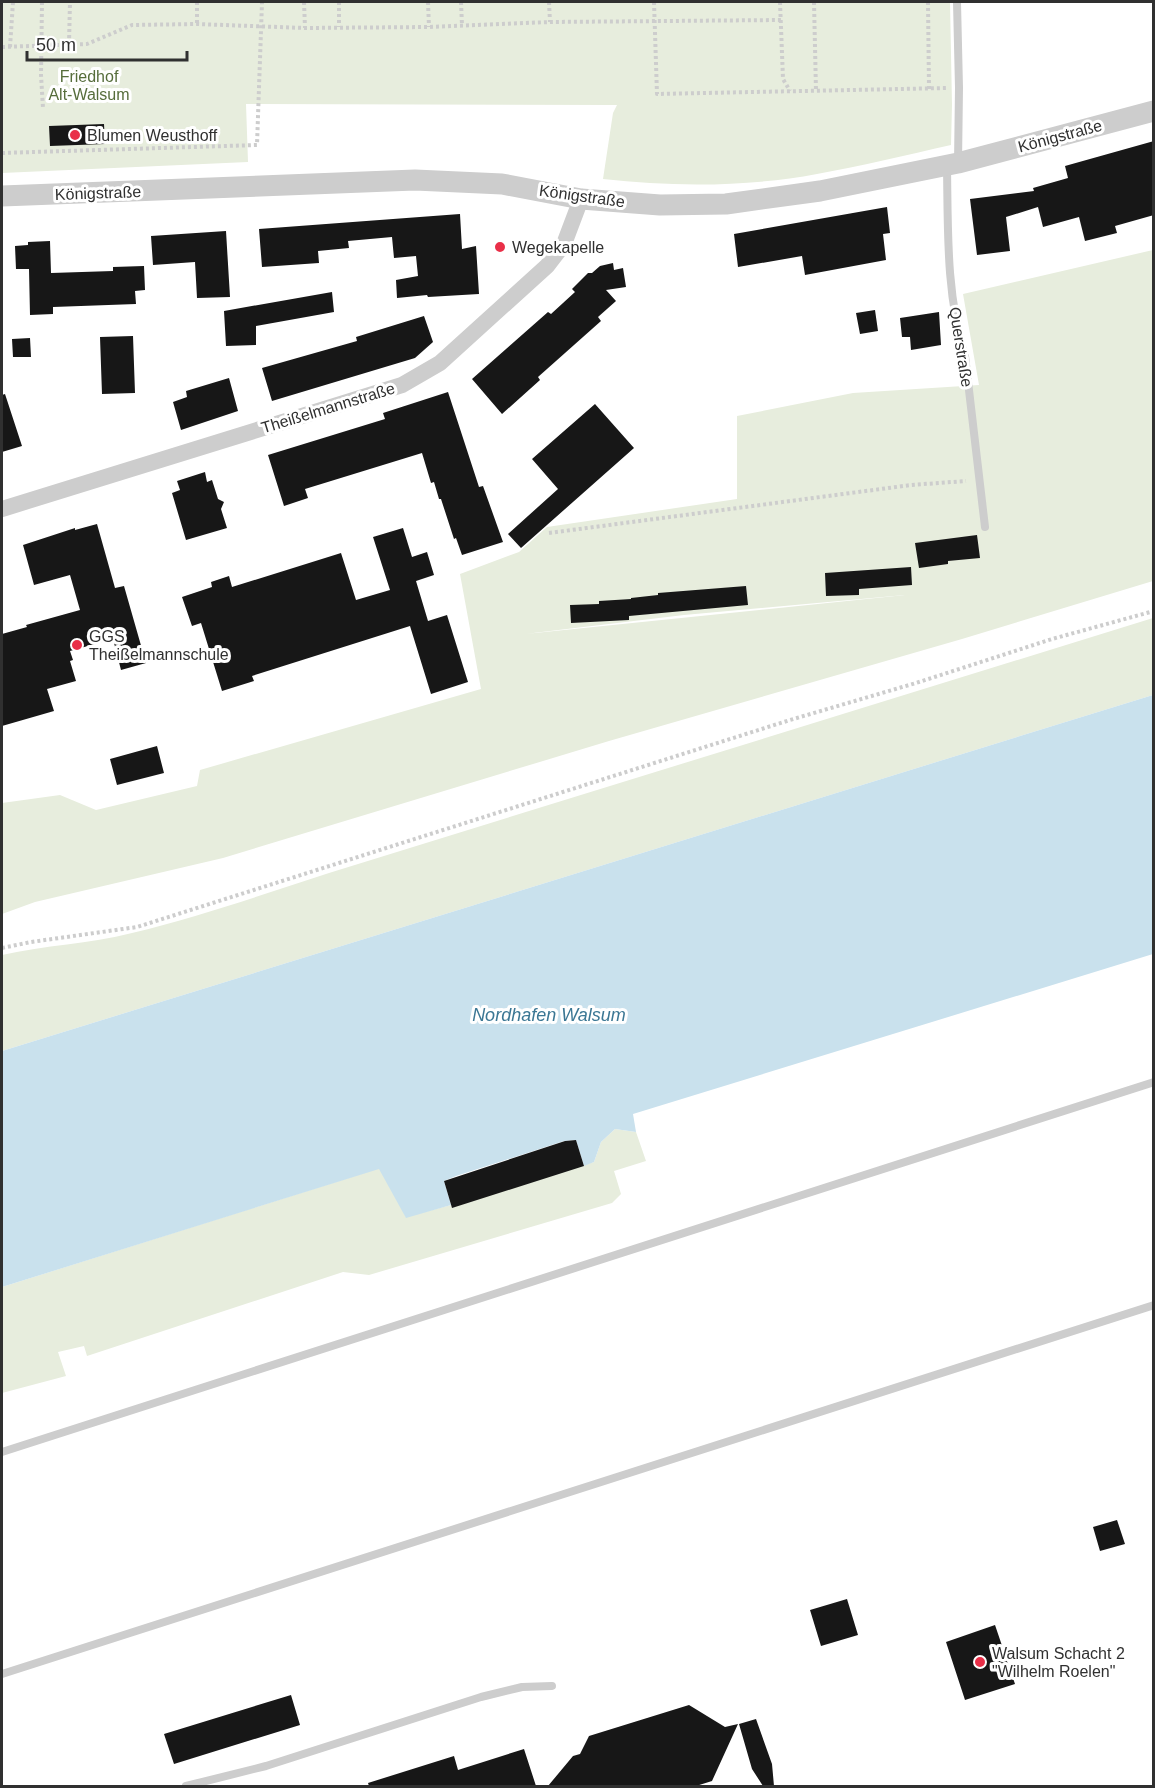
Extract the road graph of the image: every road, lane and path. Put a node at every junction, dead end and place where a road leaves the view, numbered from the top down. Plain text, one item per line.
1 (13, 2) edge
2 (42, 2) edge
3 (70, 2) edge
4 (197, 2) edge
5 (262, 2) edge
6 (304, 2) edge
7 (339, 2) edge
8 (428, 2) edge
9 (461, 2) edge
10 (549, 2) edge
11 (654, 2) edge
12 (780, 2) edge
13 (814, 2) edge
14 (928, 2) edge
15 (957, 2) edge
16 (781, 20) junction
17 (655, 21) junction
18 (550, 22) junction
19 (197, 24) junction
20 (462, 25) junction
21 (262, 27) junction
22 (339, 27) junction
23 (429, 27) junction
24 (305, 28) junction
25 (69, 44) junction
26 (41, 45) junction
27 (2, 47) edge
28 (10, 47) junction
29 (960, 88) junction
30 (929, 89) junction
31 (816, 91) junction
32 (790, 92) junction
33 (43, 108) dead end
34 (1154, 111) edge
35 (2, 153) edge
36 (953, 164) junction
37 (2, 196) edge
38 (581, 199) junction
39 (979, 480) junction
40 (2, 509) edge
41 (985, 527) dead end
42 (549, 532) dead end
43 (1154, 611) edge
44 (2, 948) edge
45 (1154, 1082) edge
46 (1154, 1305) edge
47 (2, 1452) edge
48 (2, 1674) edge
49 (552, 1686) dead end
50 (186, 1786) edge

1 - 28 path
2 - 26 path
3 - 25 path
4 - 19 path
5 - 21 path
6 - 24 path
7 - 22 path
8 - 23 path
9 - 20 path
10 - 18 path
11 - 17 path
12 - 16 path
13 - 31 path
14 - 30 path
15 - 29 lane, Querstraße
16 - 17 path
16 - 32 path
17 - 18 path
17 - 32 path
18 - 20 path
19 - 21 path
19 - 25 path
20 - 23 path
21 - 24 path
21 - 35 path
22 - 23 path
22 - 24 path
25 - 26 path
26 - 28 path
26 - 33 path
27 - 28 path
29 - 30 path
29 - 36 lane, Querstraße
30 - 31 path
31 - 32 path
34 - 36 street, Königstraße
36 - 38 street, Königstraße
36 - 39 lane, Querstraße
37 - 38 street, Königstraße
38 - 40 street, Theißelmannstraße
39 - 41 lane, Querstraße
39 - 42 path
43 - 44 path
45 - 47 lane
46 - 48 lane
49 - 50 lane

